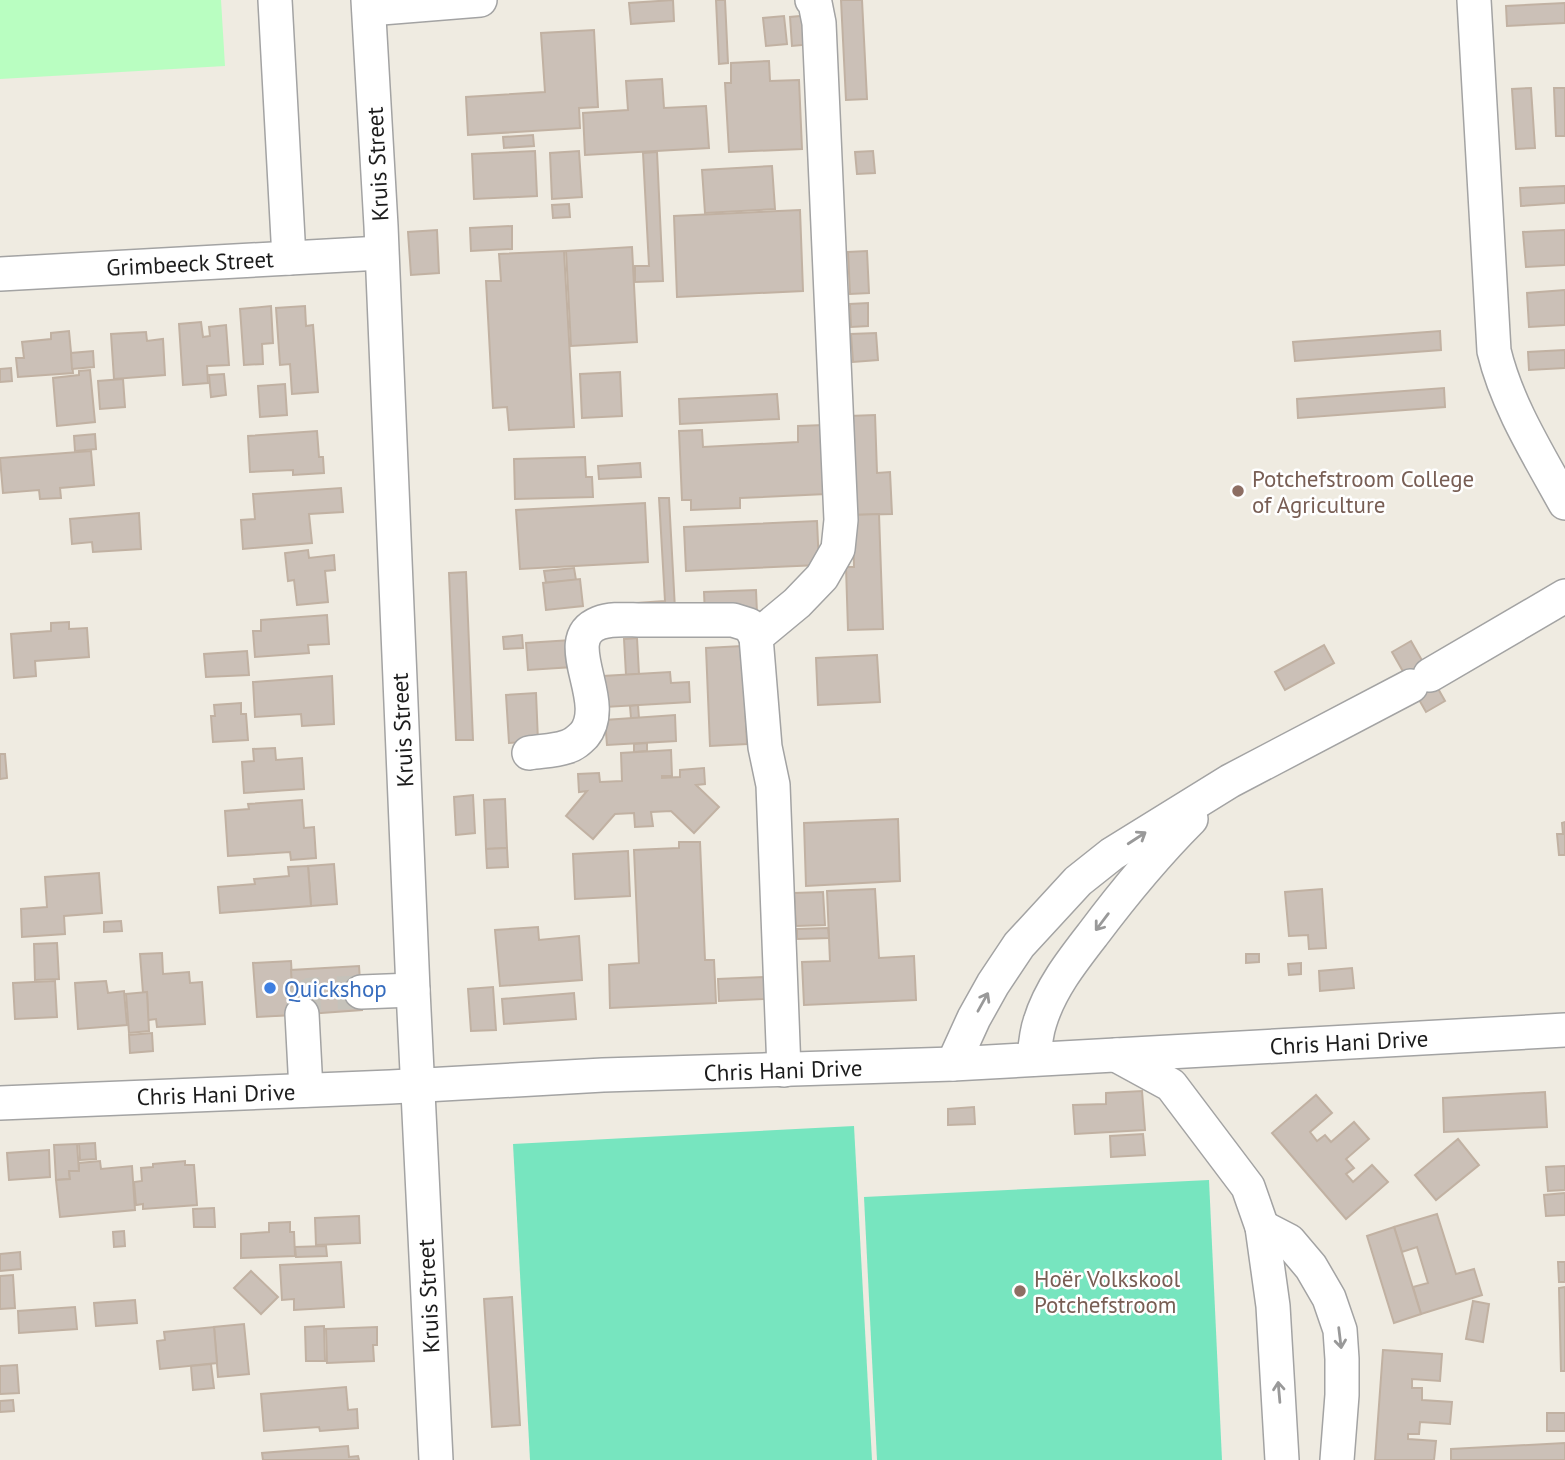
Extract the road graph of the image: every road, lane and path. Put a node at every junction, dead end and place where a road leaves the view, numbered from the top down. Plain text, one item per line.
1 (275, 0) edge
2 (480, 0) edge
3 (812, 0) edge
4 (1474, 0) edge
5 (445, 1) edge
6 (369, 5) edge
7 (381, 253) junction
8 (289, 258) junction
9 (0, 274) edge
10 (1565, 503) edge
11 (1565, 596) edge
12 (756, 637) junction
13 (529, 753) dead end
14 (1230, 780) junction
15 (414, 990) junction
16 (361, 992) tunnel mouth
17 (302, 1014) dead end
18 (1565, 1030) edge
19 (1116, 1054) junction
20 (1034, 1059) junction
21 (953, 1064) junction
22 (784, 1070) junction
23 (419, 1085) junction
24 (306, 1090) junction
25 (0, 1103) edge
26 (1262, 1227) junction
27 (1329, 1298) junction
28 (1273, 1306) junction
29 (436, 1460) edge
30 (1282, 1460) edge
31 (1337, 1460) edge

1 - 8 street
2 - 5 street
3 - 12 street
4 - 10 street
5 - 6 street
6 - 7 street, Kruis Street
7 - 8 street, Grimbeeck Street
7 - 15 street, Kruis Street
8 - 9 street, Grimbeeck Street
11 - 14 street
12 - 13 street
12 - 22 street
14 -> 20 street
21 -> 14 street
15 - 16 street
15 - 23 street, Kruis Street
17 - 24 street
18 - 19 street, Chris Hani Drive
19 - 20 street, Chris Hani Drive
19 - 26 street
20 - 21 street, Chris Hani Drive
21 - 22 street, Chris Hani Drive
22 - 23 street, Chris Hani Drive
23 - 24 street, Chris Hani Drive
23 - 29 street, Kruis Street
24 - 25 street, Chris Hani Drive
26 - 27 street
26 - 28 street
27 - 28 street
27 -> 31 street
30 -> 28 street

